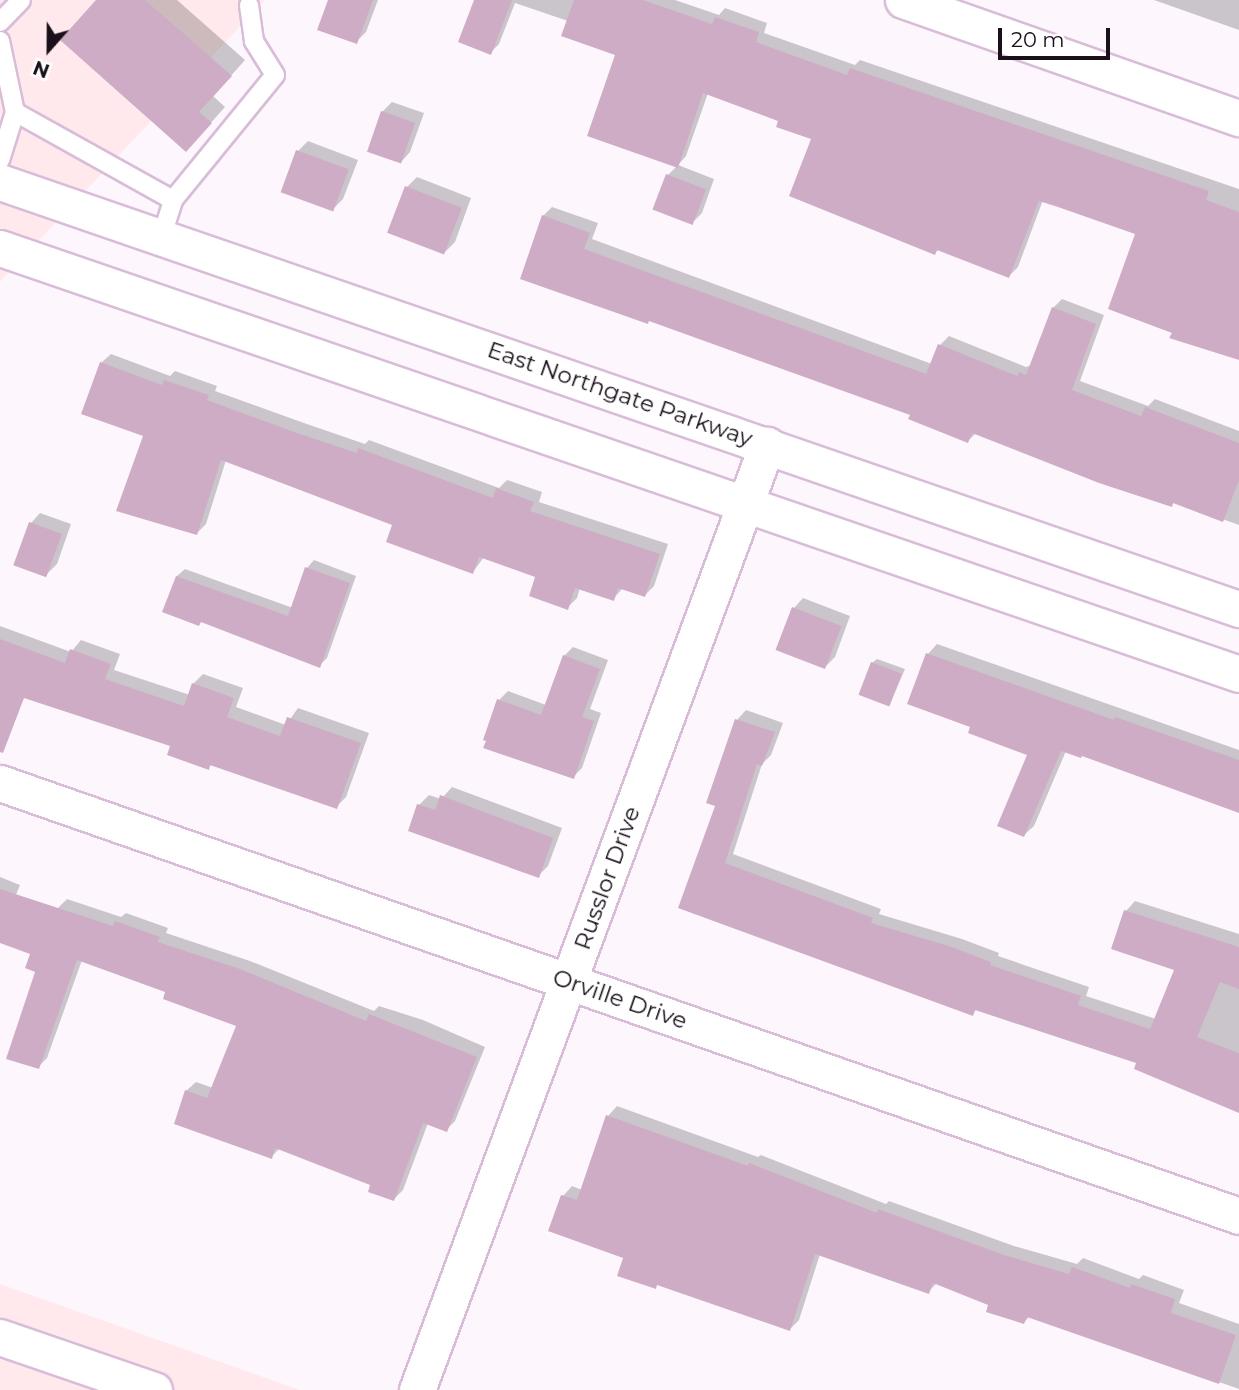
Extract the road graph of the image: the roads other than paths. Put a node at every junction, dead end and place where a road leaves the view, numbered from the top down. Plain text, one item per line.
1 (21, 0) edge
2 (903, 0) edge
3 (249, 2) edge
4 (0, 22) edge
5 (0, 41) edge
6 (15, 112) junction
7 (1239, 118) edge
8 (0, 160) edge
9 (0, 182) edge
10 (173, 200) junction
11 (161, 237) junction
12 (0, 248) edge
13 (767, 445) junction
14 (746, 502) junction
15 (1239, 609) edge
16 (1239, 674) edge
17 (0, 783) edge
18 (569, 981) junction
19 (1239, 1216) edge
20 (0, 1337) edge
21 (154, 1390) edge
22 (417, 1390) edge

1 - 4 lane
2 - 7 street
3 - 10 lane
5 - 6 lane
6 - 8 lane
6 - 10 lane
9 - 11 street, East Northgate Parkway
10 - 11 lane
11 - 13 street, East Northgate Parkway
12 - 14 street
13 - 14 street, Russlor Drive
13 - 15 street, East Northgate Parkway
14 - 16 street
14 - 18 street, Russlor Drive
17 - 18 street, Orville Drive
18 - 19 street, Orville Drive
18 - 22 street, Russlor Drive
20 - 21 street

